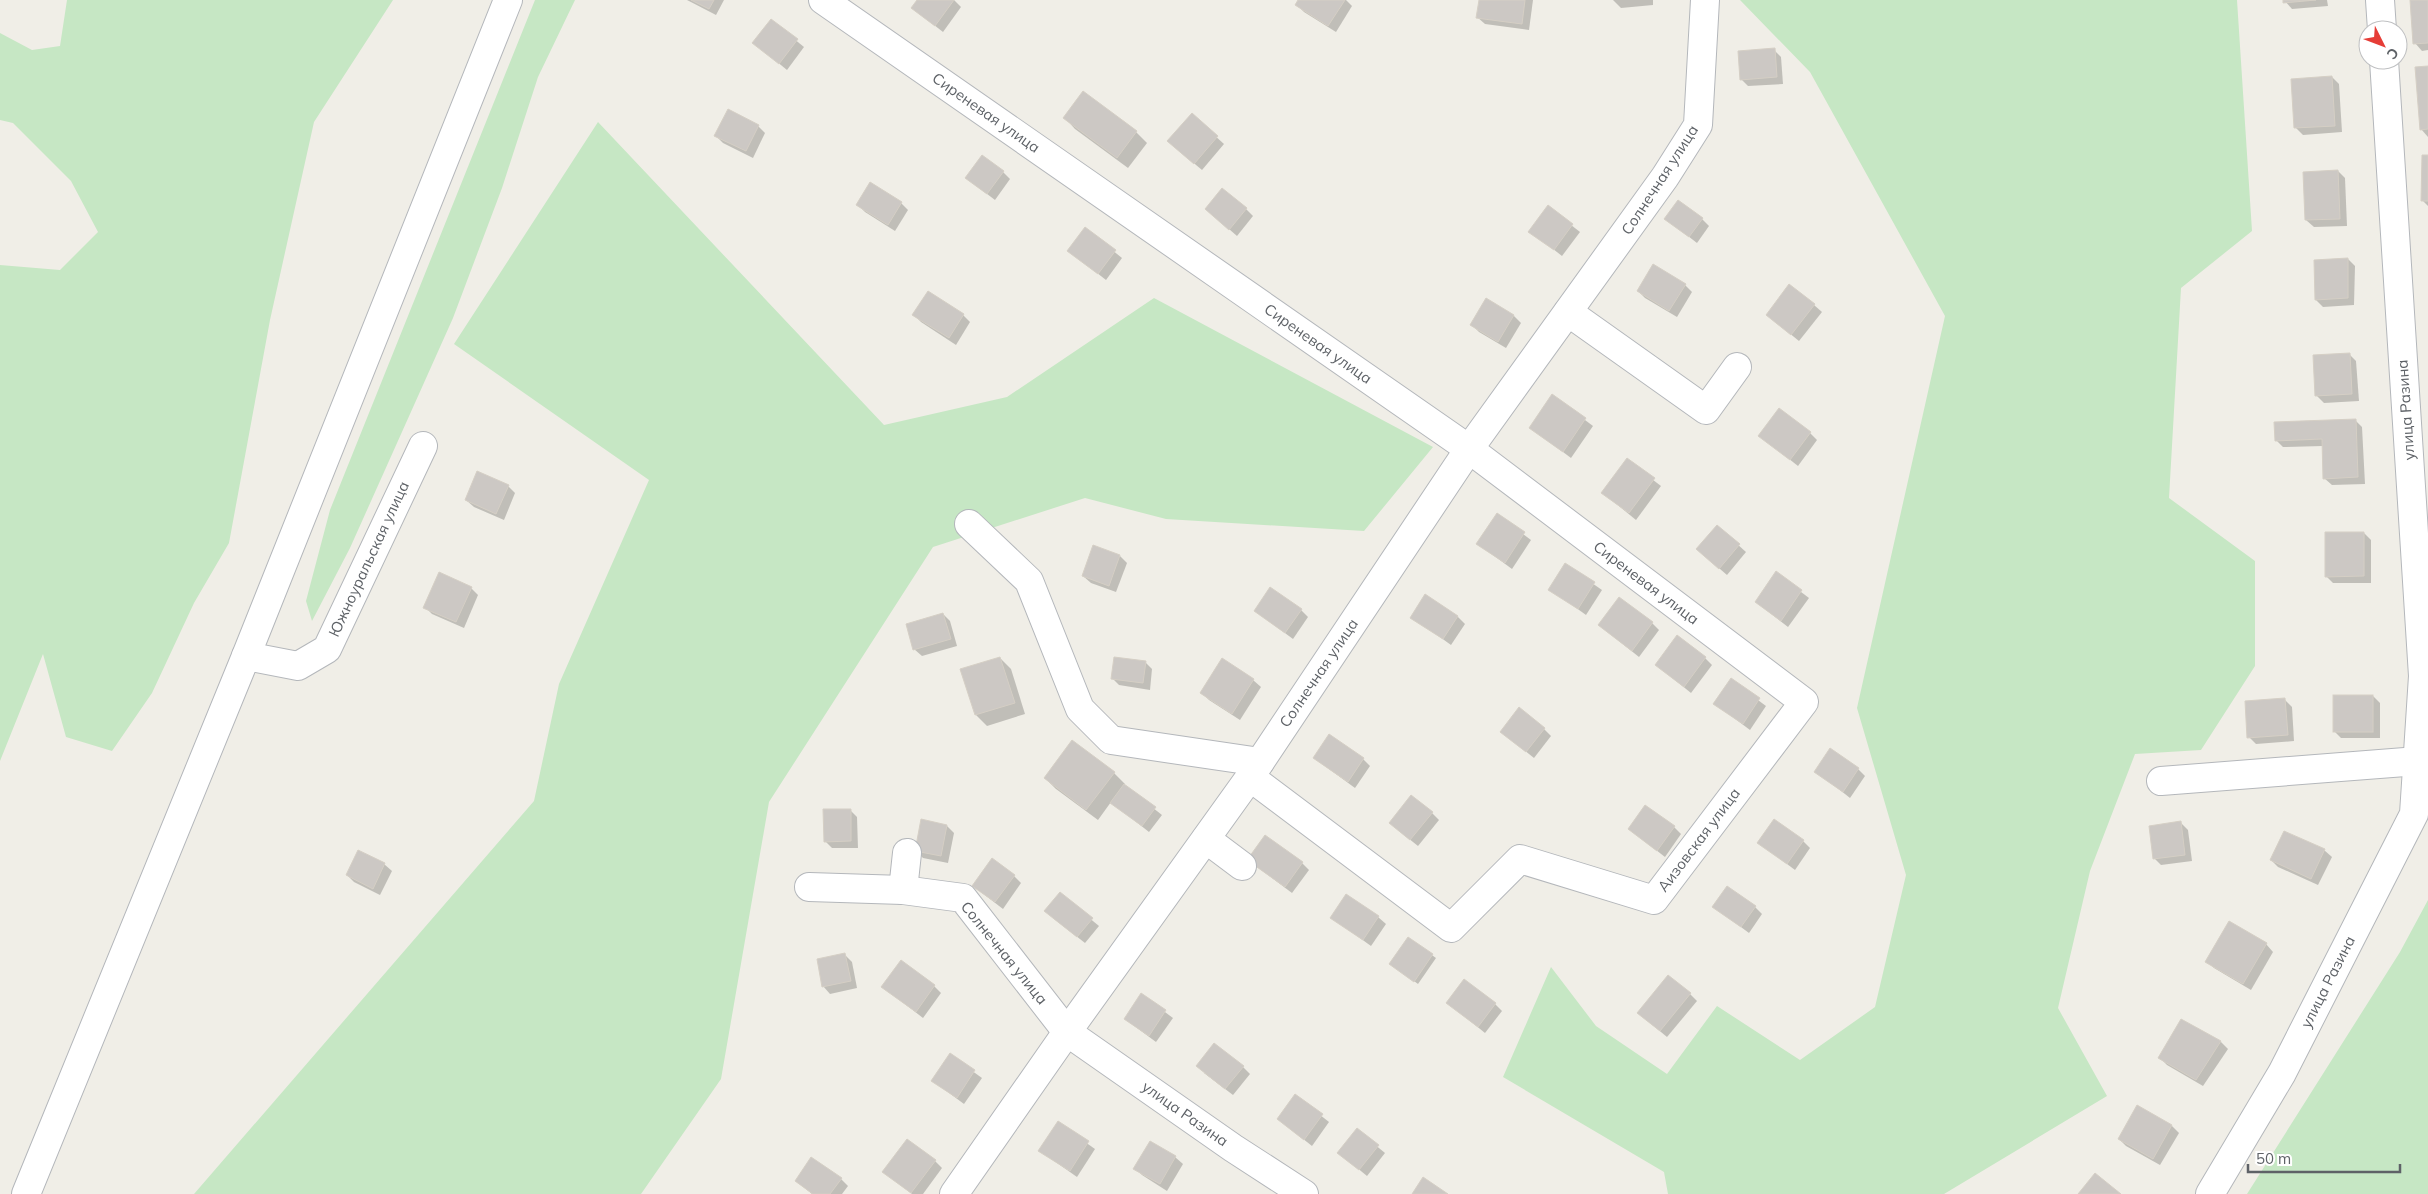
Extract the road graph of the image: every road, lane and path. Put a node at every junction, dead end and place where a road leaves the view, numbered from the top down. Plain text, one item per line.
1 (508, 0) edge
2 (823, 0) edge
3 (1704, 0) edge
4 (2380, 0) edge
5 (2381, 20) edge
6 (2385, 70) edge
7 (1568, 312) junction
8 (1737, 367) dead end
9 (423, 446) dead end
10 (1470, 449) junction
11 (969, 524) dead end
12 (246, 656) junction
13 (1804, 702) joint
14 (2418, 760) junction
15 (1255, 770) junction
16 (2161, 781) dead end
17 (1206, 839) junction
18 (907, 852) dead end
19 (1242, 866) dead end
20 (809, 887) dead end
21 (903, 890) junction
22 (1067, 1032) junction
23 (26, 1194) edge
24 (954, 1194) edge
25 (1304, 1194) edge
26 (2210, 1194) edge

1 - 12 street
2 - 10 street, Сиреневая улица
3 - 7 street, Солнечная улица
4 - 5 street
6 - 14 street, улица Разина
7 - 8 street
7 - 10 street, Солнечная улица
9 - 12 street, Южноуральская улица
10 - 13 street, Сиреневая улица
10 - 15 street, Солнечная улица
11 - 15 street
12 - 23 street
13 - 15 street, Аизовская улица
14 - 16 street
14 - 26 street, улица Разина
15 - 17 street, Солнечная улица
17 - 19 street
17 - 22 street, Солнечная улица
18 - 21 street
20 - 21 street, Солнечная улица
21 - 22 street, Солнечная улица
22 - 24 street, Солнечная улица
22 - 25 street, улица Разина

